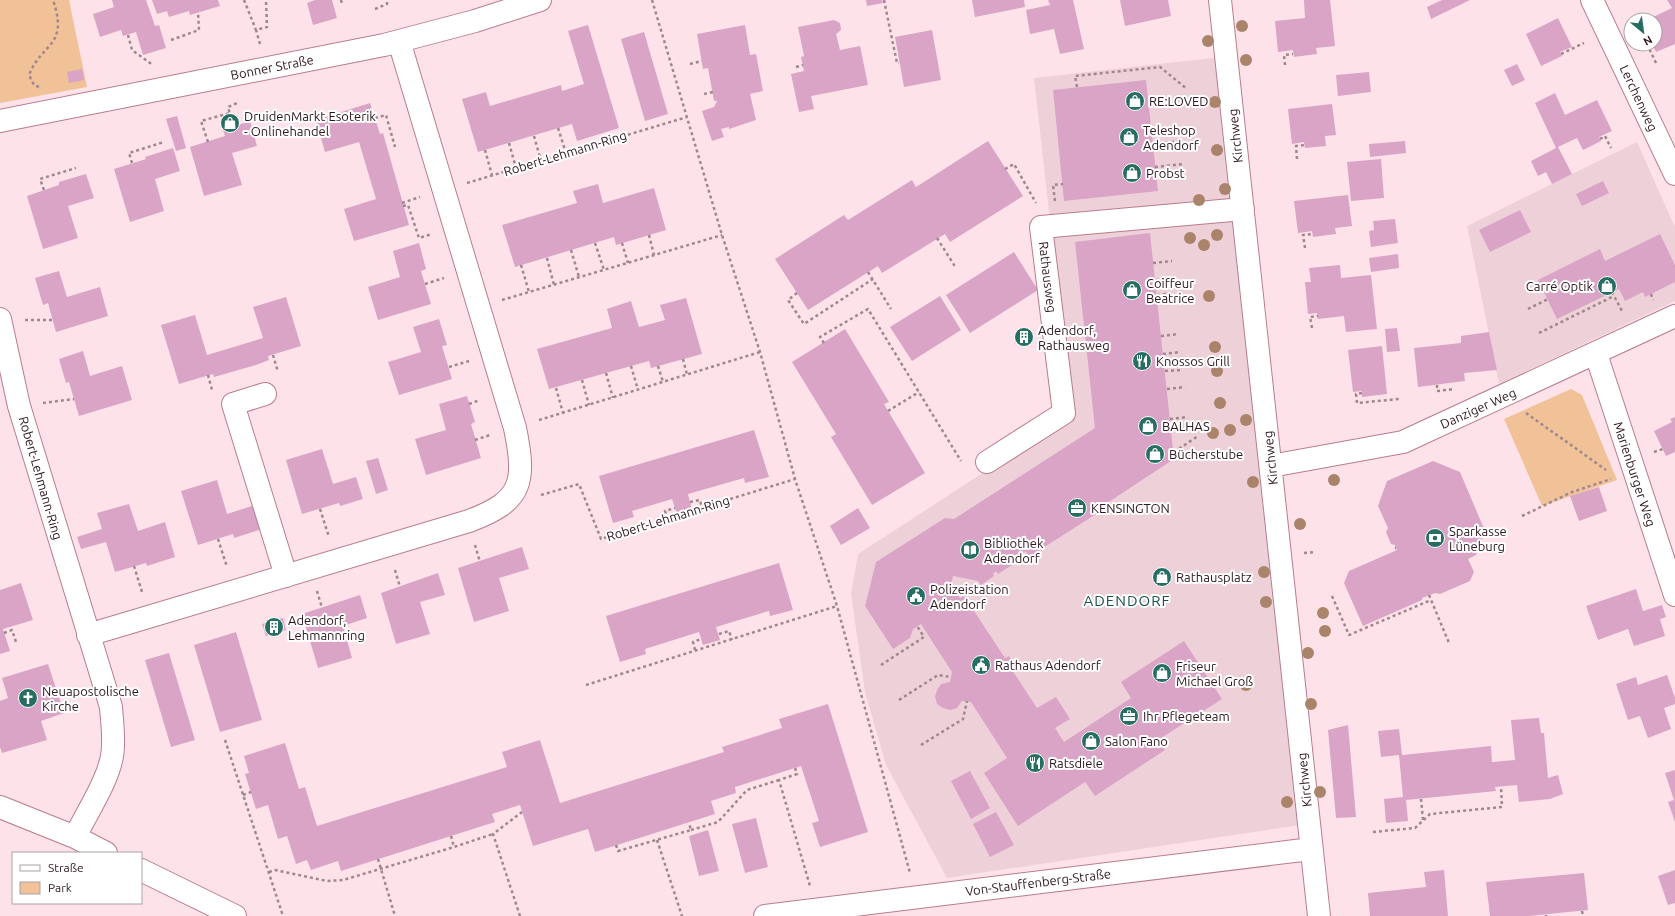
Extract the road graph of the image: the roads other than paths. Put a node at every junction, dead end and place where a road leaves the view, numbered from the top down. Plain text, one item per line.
1 (540, 0) edge
2 (1220, 0) edge
3 (1592, 0) edge
4 (399, 41) junction
5 (0, 121) edge
6 (1675, 174) edge
7 (1243, 209) junction
8 (1675, 316) edge
9 (0, 319) edge
10 (1596, 354) junction
11 (266, 394) dead end
12 (987, 462) dead end
13 (1271, 466) junction
14 (286, 576) junction
15 (1675, 595) edge
16 (88, 635) junction
17 (0, 807) edge
18 (75, 838) junction
19 (1312, 849) junction
20 (104, 852) edge
21 (142, 870) edge
22 (234, 916) edge
23 (765, 916) edge
24 (1319, 916) edge

1 - 4 street, Bonner Straße
2 - 7 street, Kirchweg
3 - 6 street, Lerchenweg
4 - 5 street, Bonner Straße
4 - 14 street
7 - 12 street, Rathausweg
7 - 13 street, Kirchweg
8 - 10 street, Danziger Weg
9 - 16 street, Robert-Lehmann-Ring
10 - 13 street, Danziger Weg
10 - 15 street, Marienburger Weg
11 - 14 street
13 - 19 street, Kirchweg
14 - 16 street
16 - 18 street, Robert-Lehmann-Ring
17 - 18 street
18 - 20 street
19 - 23 street, Von-Stauffenberg-Straße
19 - 24 street, Kirchweg
21 - 22 street

